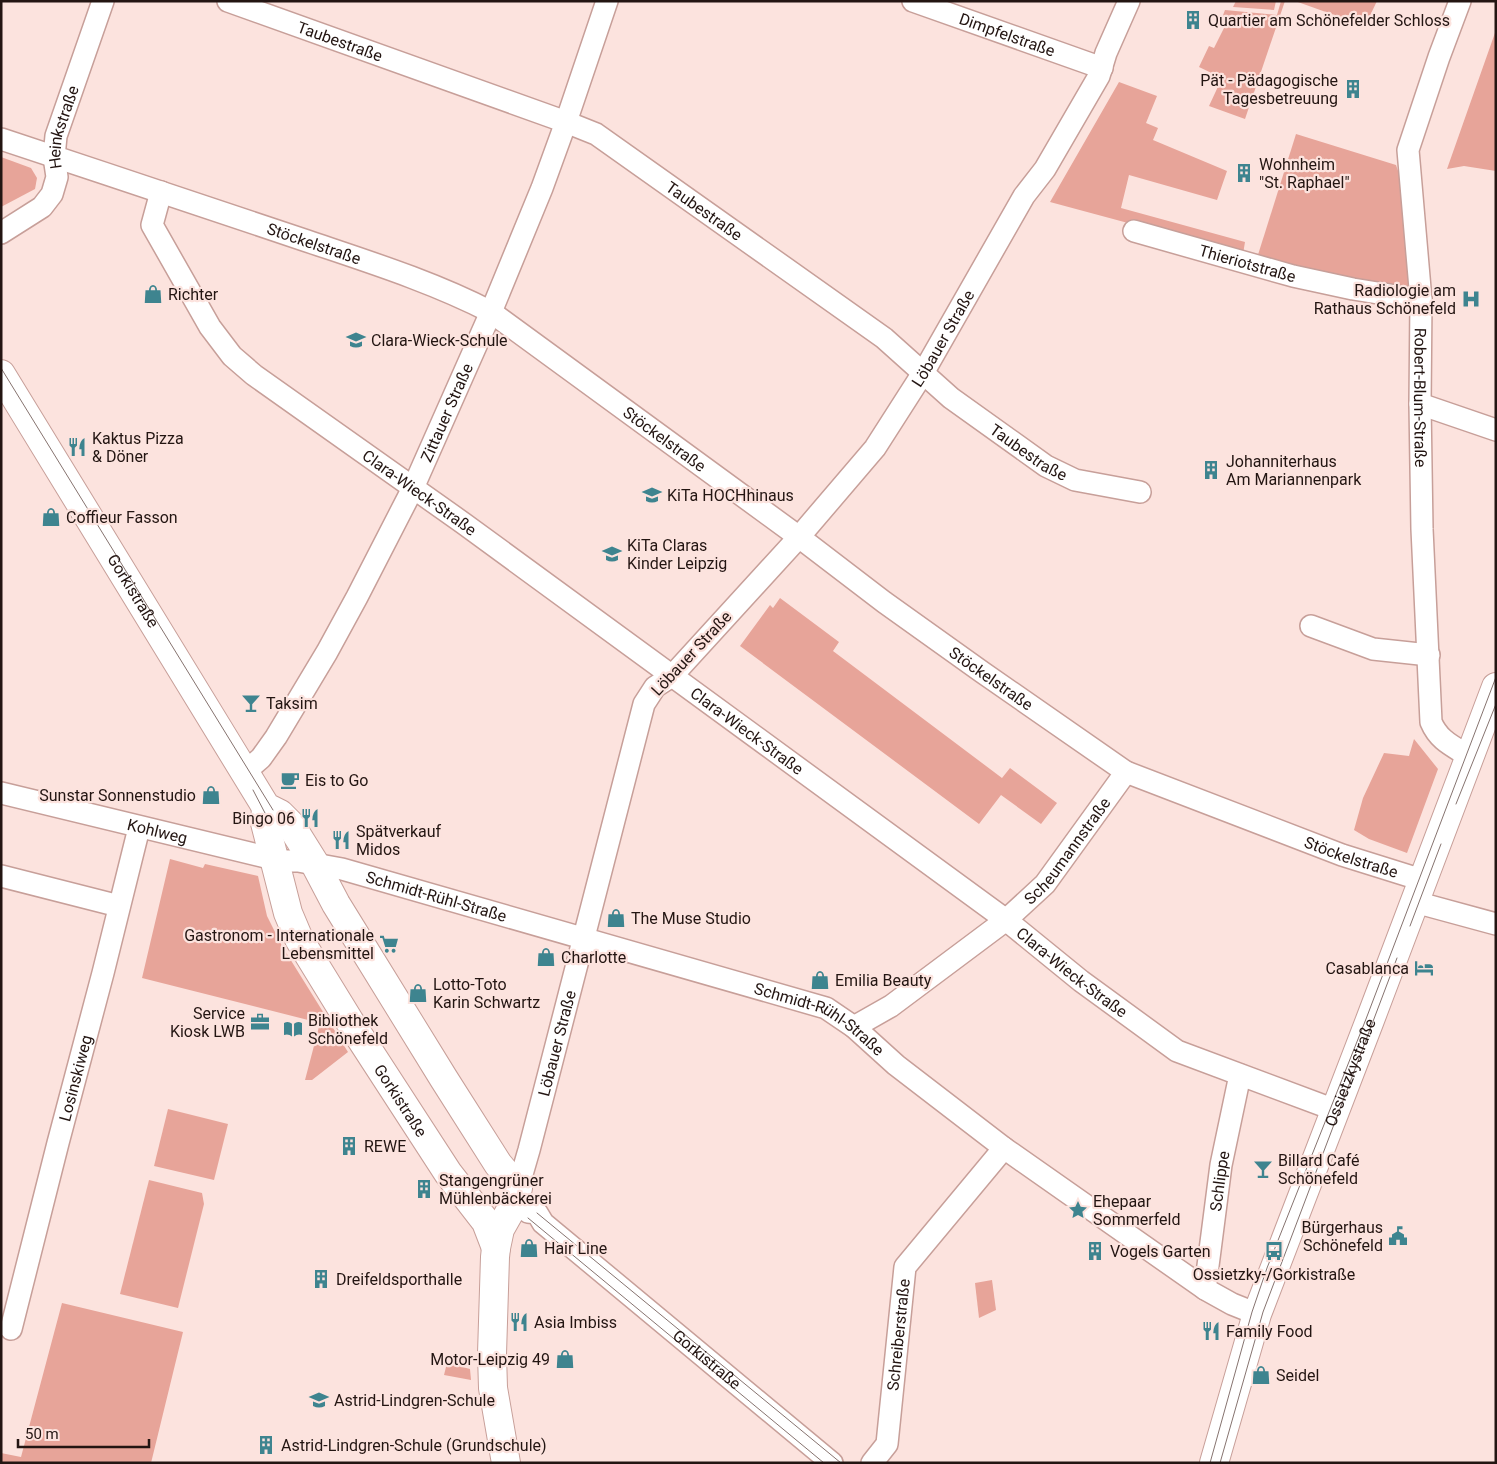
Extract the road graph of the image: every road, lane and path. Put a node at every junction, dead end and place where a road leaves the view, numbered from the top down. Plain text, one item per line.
1 (104, 1) edge
2 (228, 1) edge
3 (607, 1) edge
4 (913, 1) edge
5 (1130, 1) edge
6 (1460, 1) edge
7 (1102, 68) junction
8 (566, 122) junction
9 (1, 139) edge
10 (54, 157) junction
11 (160, 192) junction
12 (1134, 231) dead end
13 (1, 232) edge
14 (1421, 300) junction
15 (491, 312) junction
16 (923, 373) junction
17 (1, 374) edge
18 (1420, 404) junction
19 (1496, 430) edge
20 (413, 488) junction
21 (1140, 492) dead end
22 (799, 537) junction
23 (1311, 626) dead end
24 (1429, 655) junction
25 (672, 676) junction
26 (1496, 687) edge
27 (1470, 757) junction
28 (246, 772) junction
29 (1126, 772) junction
30 (1, 793) edge
31 (266, 807) junction
32 (139, 828) junction
33 (274, 859) junction
34 (315, 864) junction
35 (1, 876) edge
36 (1418, 891) junction
37 (119, 906) junction
38 (1006, 920) junction
39 (1496, 924) edge
40 (584, 938) junction
41 (854, 1027) junction
42 (1240, 1075) junction
43 (1335, 1110) junction
44 (1004, 1148) junction
45 (516, 1194) junction
46 (496, 1248) junction
47 (1206, 1289) junction
48 (1257, 1314) junction
49 (11, 1329) dead end
50 (506, 1463) edge
51 (832, 1463) edge
52 (872, 1463) edge
53 (1214, 1463) edge

1 - 10 street, Heinkstraße
2 - 8 street, Taubestraße
3 - 8 street, Zittauer Straße
4 - 7 street, Dimpfelstraße
5 - 7 street, Löbauer Straße
6 - 14 street, Robert-Blum-Straße
7 - 16 street, Löbauer Straße
8 - 15 street, Zittauer Straße
8 - 16 street, Taubestraße
9 - 10 street, Stöckelstraße
10 - 11 street, Stöckelstraße
10 - 13 street, Heinkstraße
11 - 15 street, Stöckelstraße
11 - 20 street, Clara-Wieck-Straße
12 - 14 street, Thieriotstraße
14 - 18 street, Robert-Blum-Straße
15 - 20 street, Zittauer Straße
15 - 22 street, Stöckelstraße
16 - 21 street, Taubestraße
16 - 22 street, Löbauer Straße
17 - 28 main road, Gorkistraße
18 - 19 street
18 - 24 street, Robert-Blum-Straße
20 - 25 street, Clara-Wieck-Straße
20 - 28 street, Zittauer Straße
22 - 25 street, Löbauer Straße
22 - 29 street, Stöckelstraße
23 - 24 street
24 - 27 street, Robert-Blum-Straße
25 - 38 street, Clara-Wieck-Straße
25 - 40 street, Löbauer Straße
26 - 27 main road, Ossietzkystraße
27 - 36 main road, Ossietzkystraße
28 - 31 main road, Gorkistraße
29 - 36 street, Stöckelstraße
29 - 38 street, Scheumannstraße
30 - 32 street, Kohlweg
31 - 33 main road, Gorkistraße
31 - 34 main road, Gorkistraße
32 - 33 street, Kohlweg
32 - 37 street, Losinskiweg
33 - 34 street, Kohlweg
33 - 46 main road, Gorkistraße
34 - 40 street, Schmidt-Rühl-Straße
34 - 45 main road, Gorkistraße
35 - 37 street
36 - 39 street, Stöckelstraße
36 - 43 main road, Ossietzkystraße
37 - 49 street, Losinskiweg
38 - 41 street, Scheumannstraße
38 - 42 street, Clara-Wieck-Straße
40 - 41 street, Schmidt-Rühl-Straße
40 - 45 street, Löbauer Straße
41 - 44 street, Schmidt-Rühl-Straße
42 - 43 street, Clara-Wieck-Straße
42 - 47 street, Schlippe
43 - 48 main road, Ossietzkystraße
44 - 47 street, Schmidt-Rühl-Straße
44 - 52 street, Schreiberstraße
45 - 46 main road, Löbauer Straße
45 - 51 street, Gorkistraße
46 - 50 main road, Löbauer Straße
47 - 48 street, Schmidt-Rühl-Straße
48 - 53 main road, Ossietzkystraße

